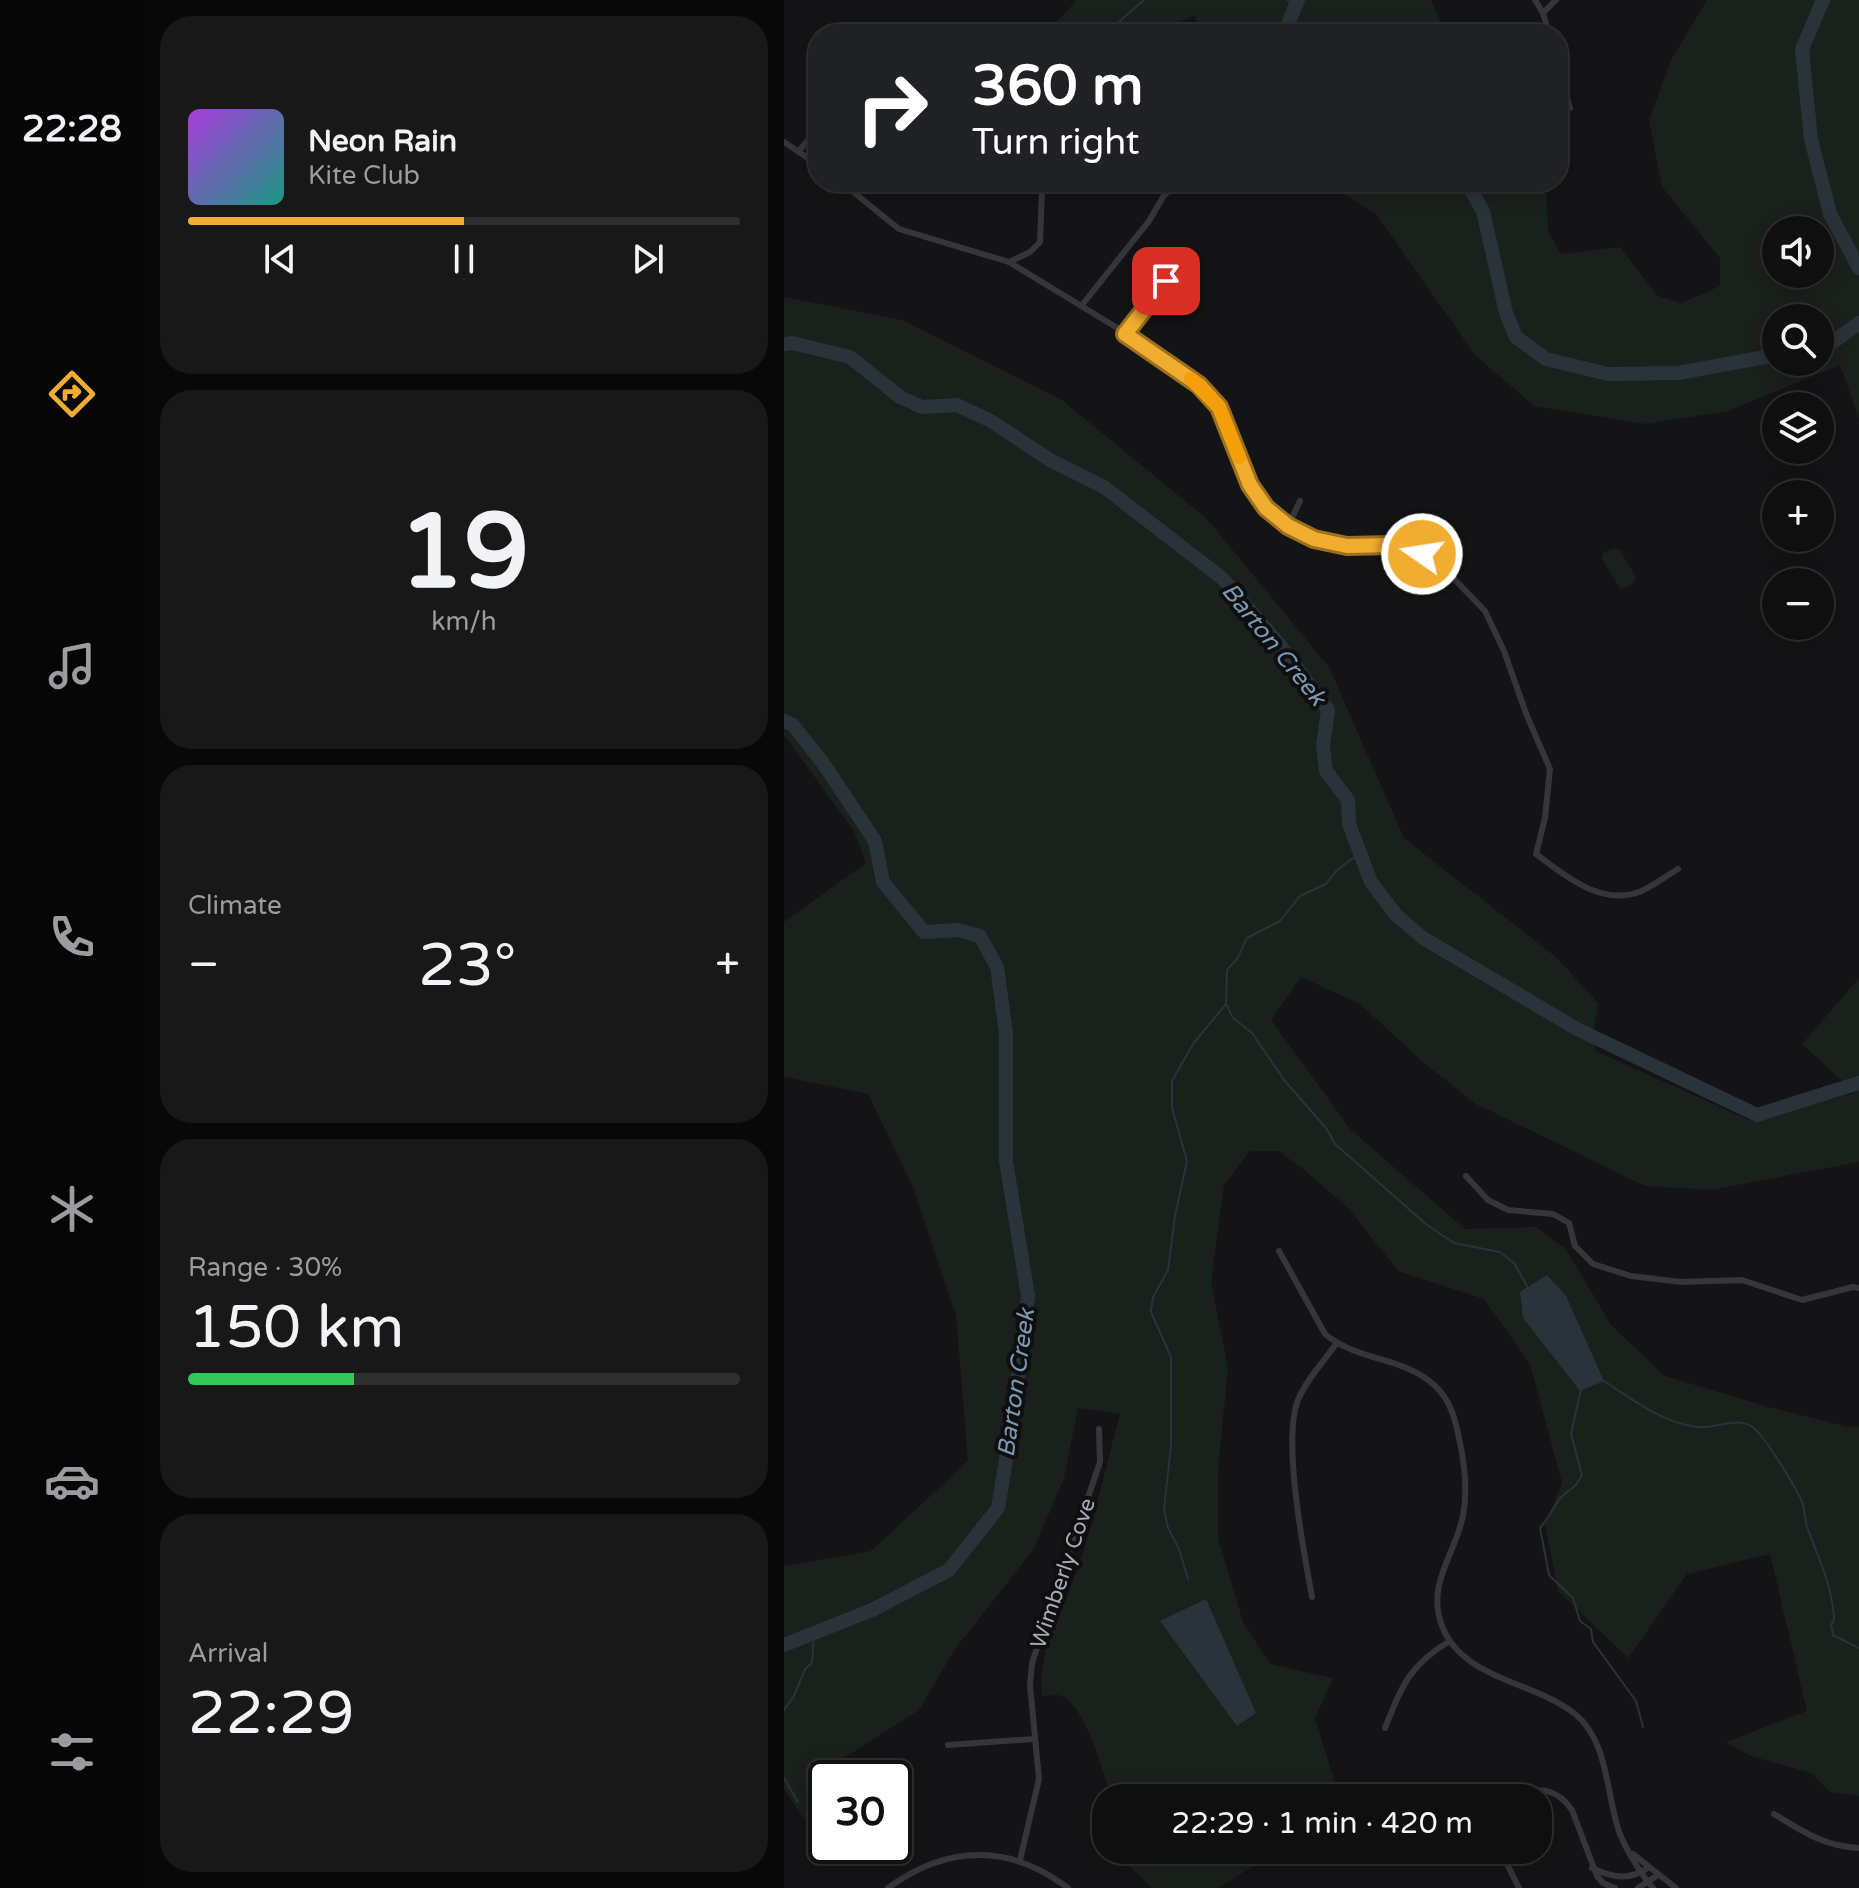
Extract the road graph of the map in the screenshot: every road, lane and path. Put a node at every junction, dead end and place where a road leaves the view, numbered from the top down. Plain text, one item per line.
1 (1535, 0) edge
2 (1556, 0) edge
3 (1543, 13) junction
4 (1546, 24) edge
5 (1568, 101) edge
6 (1570, 108) dead end
7 (808, 140) edge
8 (784, 142) edge
9 (799, 151) junction
10 (808, 158) edge
11 (853, 192) edge
12 (1042, 192) edge
13 (1168, 192) edge
14 (1169, 259) dead end
15 (1009, 262) junction
16 (1082, 305) junction
17 (1125, 334) junction
18 (1300, 501) dead end
19 (1288, 526) junction
20 (1678, 869) dead end
21 (1466, 1176) dead end
22 (1279, 1251) dead end
23 (1859, 1288) edge
24 (1336, 1344) junction
25 (1099, 1429) dead end
26 (1312, 1597) dead end
27 (1450, 1641) junction
28 (1385, 1728) dead end
29 (1034, 1739) junction
30 (948, 1745) dead end
31 (1552, 1792) edge
32 (1774, 1814) dead end
33 (1859, 1848) edge
34 (1630, 1851) junction
35 (1020, 1860) junction
36 (1508, 1864) edge
37 (1649, 1867) junction
38 (1592, 1868) junction
39 (1641, 1873) junction
40 (1658, 1875) junction
41 (1651, 1886) edge
42 (888, 1888) edge
43 (1068, 1888) edge
44 (1519, 1888) edge
45 (1615, 1888) edge
46 (1638, 1888) edge
47 (1676, 1888) edge

1 - 3 street
2 - 3 street
3 - 4 street
5 - 6 street
7 - 9 street
8 - 9 street
9 - 10 street
11 - 15 street
12 - 15 street
13 - 16 street
14 - 17 street
15 - 16 street
16 - 17 street
17 - 19 street
18 - 19 street
19 - 20 street
21 - 23 street
22 - 24 street
24 - 26 street
24 - 27 street
25 - 29 street, Wimberly Cove
27 - 28 street
27 - 34 street
29 - 30 street
29 - 35 street, Wimberly Cove
31 - 38 street
32 - 33 street
34 - 37 street
34 - 39 street
35 - 42 street
35 - 43 street
36 - 44 street
37 - 39 street
37 - 40 street
38 - 39 street
38 - 45 street
39 - 41 street
40 - 41 street
40 - 47 street
41 - 46 street

